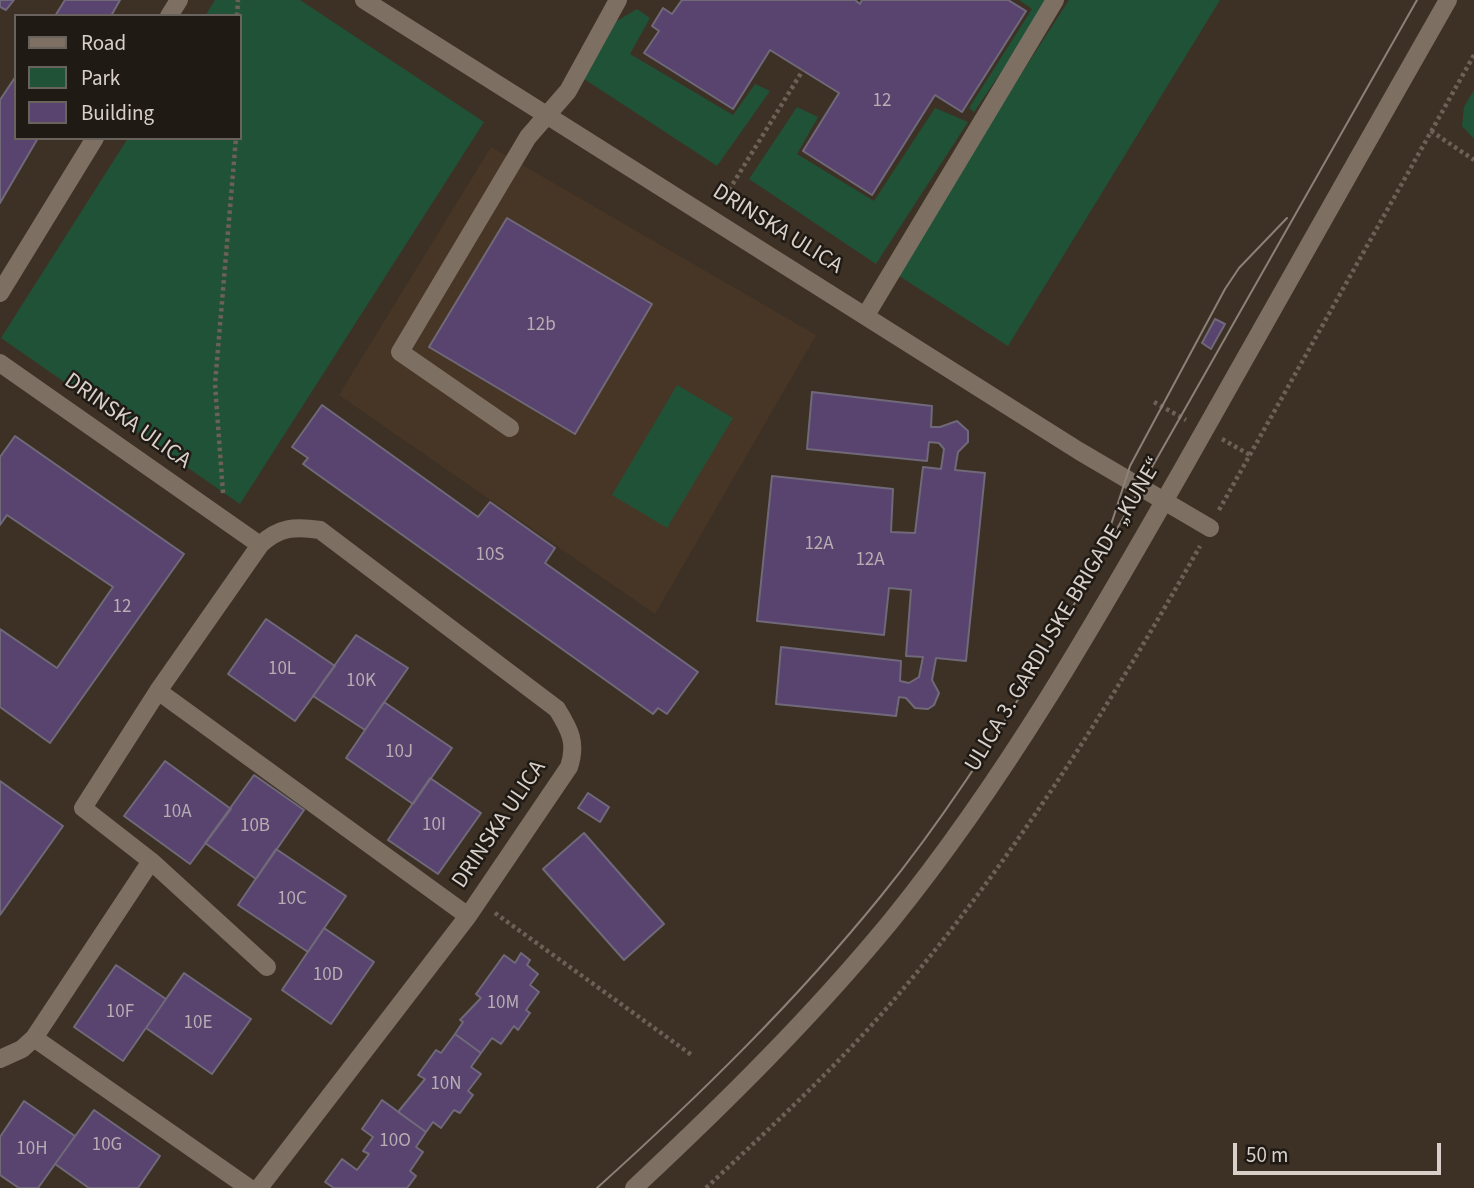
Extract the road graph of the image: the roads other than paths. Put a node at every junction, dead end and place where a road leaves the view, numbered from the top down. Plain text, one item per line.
1 (364, 0) edge
2 (618, 0) edge
3 (1055, 0) edge
4 (1448, 0) edge
5 (548, 115) junction
6 (94, 140) edge
7 (0, 293) edge
8 (866, 315) junction
9 (0, 363) edge
10 (510, 428) dead end
11 (1164, 502) junction
12 (1210, 528) road end
13 (260, 545) junction
14 (158, 691) junction
15 (151, 861) junction
16 (468, 916) junction
17 (267, 967) dead end
18 (34, 1038) junction
19 (0, 1059) edge
20 (248, 1188) edge
21 (260, 1188) edge
22 (634, 1188) edge

1 - 5 street, DRINSKA ULICA
2 - 5 street
3 - 8 street
4 - 11 street, ULICA 3. GARDIJSKE BRIGADE „KUNE“
5 - 8 street, DRINSKA ULICA
5 - 10 street
6 - 7 street
8 - 11 street, DRINSKA ULICA
9 - 13 street, DRINSKA ULICA
11 - 12 street, DRINSKA ULICA
11 - 22 street, ULICA 3. GARDIJSKE BRIGADE „KUNE“
13 - 14 street, DRINSKA ULICA
13 - 16 street, DRINSKA ULICA
14 - 15 street, DRINSKA ULICA
14 - 16 street, DRINSKA ULICA
15 - 17 street, DRINSKA ULICA
15 - 18 street
16 - 21 street, DRINSKA ULICA
18 - 19 street
18 - 20 street

